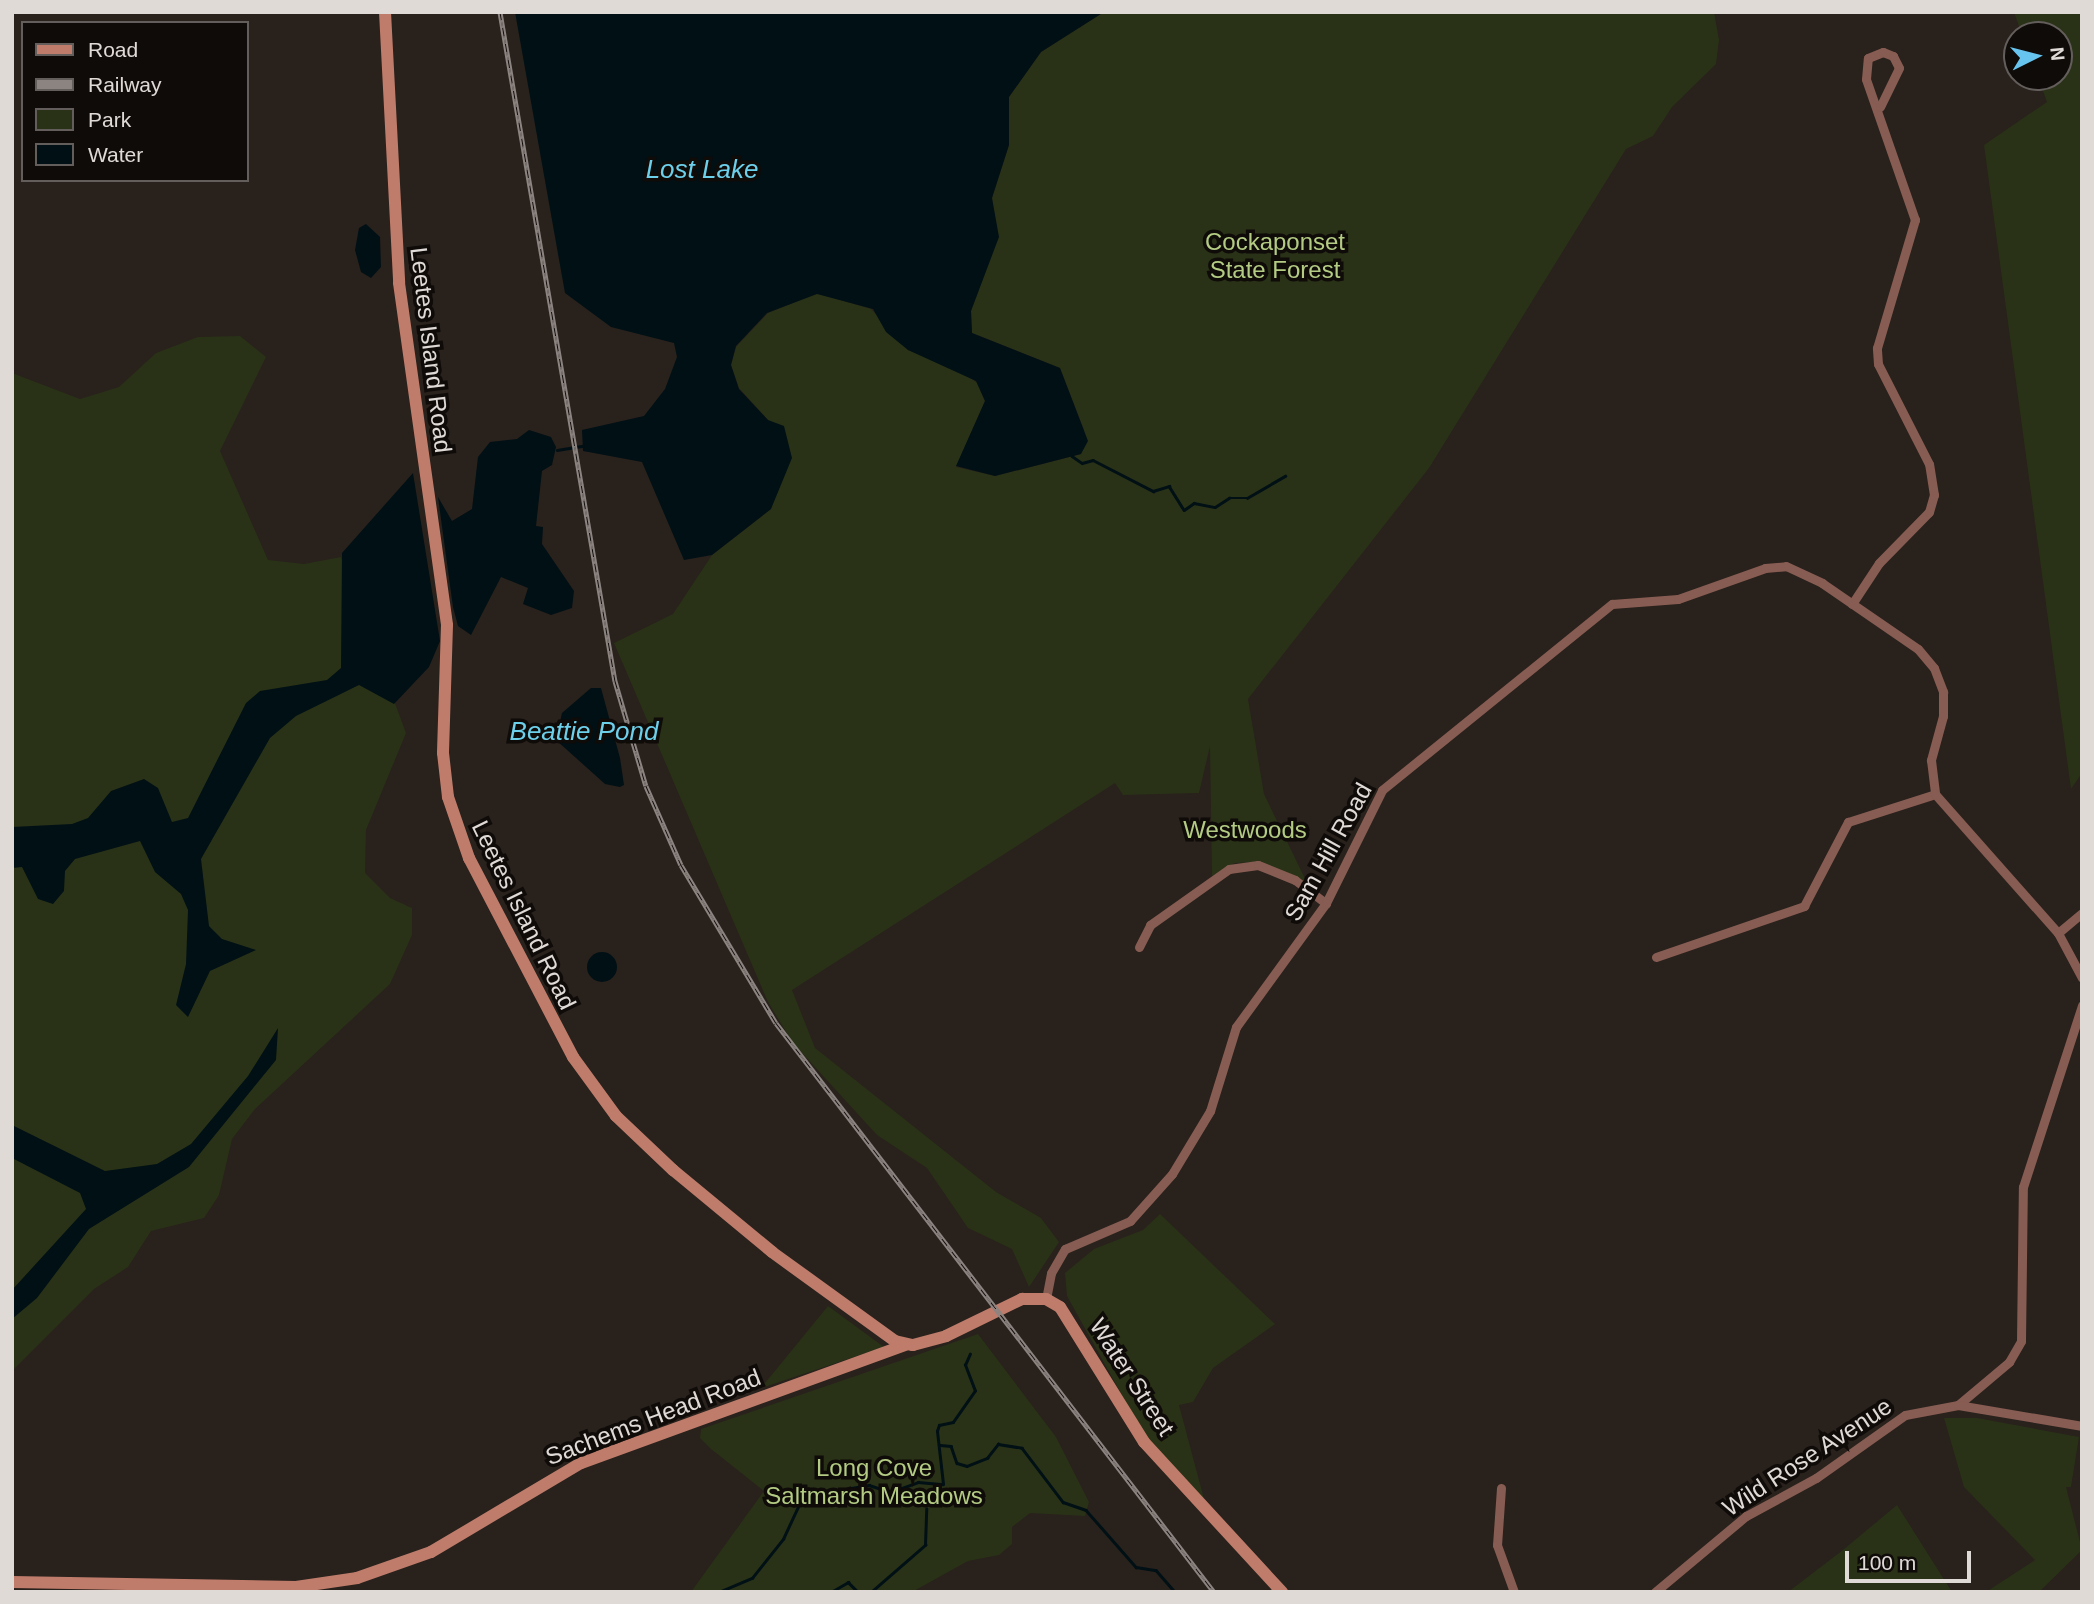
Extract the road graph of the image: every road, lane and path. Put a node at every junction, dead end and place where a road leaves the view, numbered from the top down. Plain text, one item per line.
1 (385, 12) edge
2 (1880, 107) junction
3 (1852, 604) junction
4 (1935, 794) junction
5 (1325, 903) junction
6 (2082, 913) edge
7 (2057, 933) junction
8 (1139, 947) dead end
9 (1656, 957) dead end
10 (2082, 978) edge
11 (2082, 1005) edge
12 (1046, 1299) junction
13 (906, 1345) junction
14 (1958, 1405) junction
15 (2082, 1426) edge
16 (1501, 1489) dead end
17 (12, 1582) edge
18 (1282, 1592) edge
19 (1514, 1592) edge
20 (1655, 1592) edge

1 - 13 main road, Leetes Island Road
2 - 2 street
2 - 3 street
3 - 4 street, Sam Hill Road
3 - 5 street, Sam Hill Road
4 - 7 street
4 - 9 street
5 - 8 street
5 - 12 street, Sam Hill Road
6 - 7 street
7 - 10 street
11 - 14 street
12 - 13 main road
12 - 18 main road, Water Street
13 - 17 main road, Sachems Head Road
14 - 15 street, Wild Rose Avenue
14 - 20 street, Wild Rose Avenue
16 - 19 street

